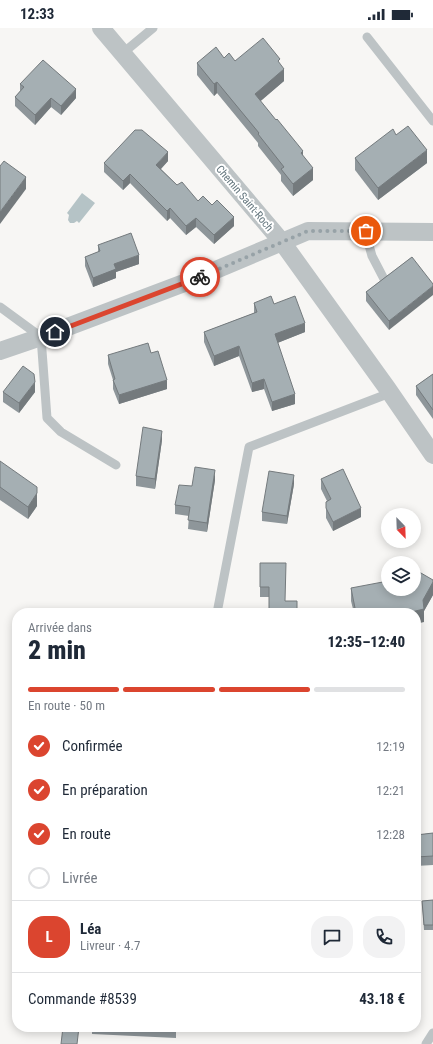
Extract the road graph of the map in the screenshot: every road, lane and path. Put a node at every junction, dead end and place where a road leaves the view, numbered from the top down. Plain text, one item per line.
1 (101, 28) edge
2 (153, 28) edge
3 (367, 37) dead end
4 (123, 54) junction
5 (433, 121) edge
6 (366, 231) junction
7 (433, 232) edge
8 (282, 242) junction
9 (384, 279) edge
10 (0, 307) edge
11 (41, 337) junction
12 (0, 351) edge
13 (390, 393) junction
14 (433, 455) edge
15 (116, 465) dead end
16 (218, 608) edge
17 (433, 1033) edge
18 (426, 1044) edge

1 - 4 street, Chemin Saint-Roch
2 - 4 lane
3 - 5 lane
4 - 8 street, Chemin Saint-Roch
6 - 7 street
6 - 8 street
6 - 9 lane
8 - 11 street
8 - 13 street, Chemin Saint-Roch
10 - 11 lane
11 - 12 street
11 - 15 lane
13 - 14 street, Chemin Saint-Roch
13 - 16 lane
17 - 18 lane

